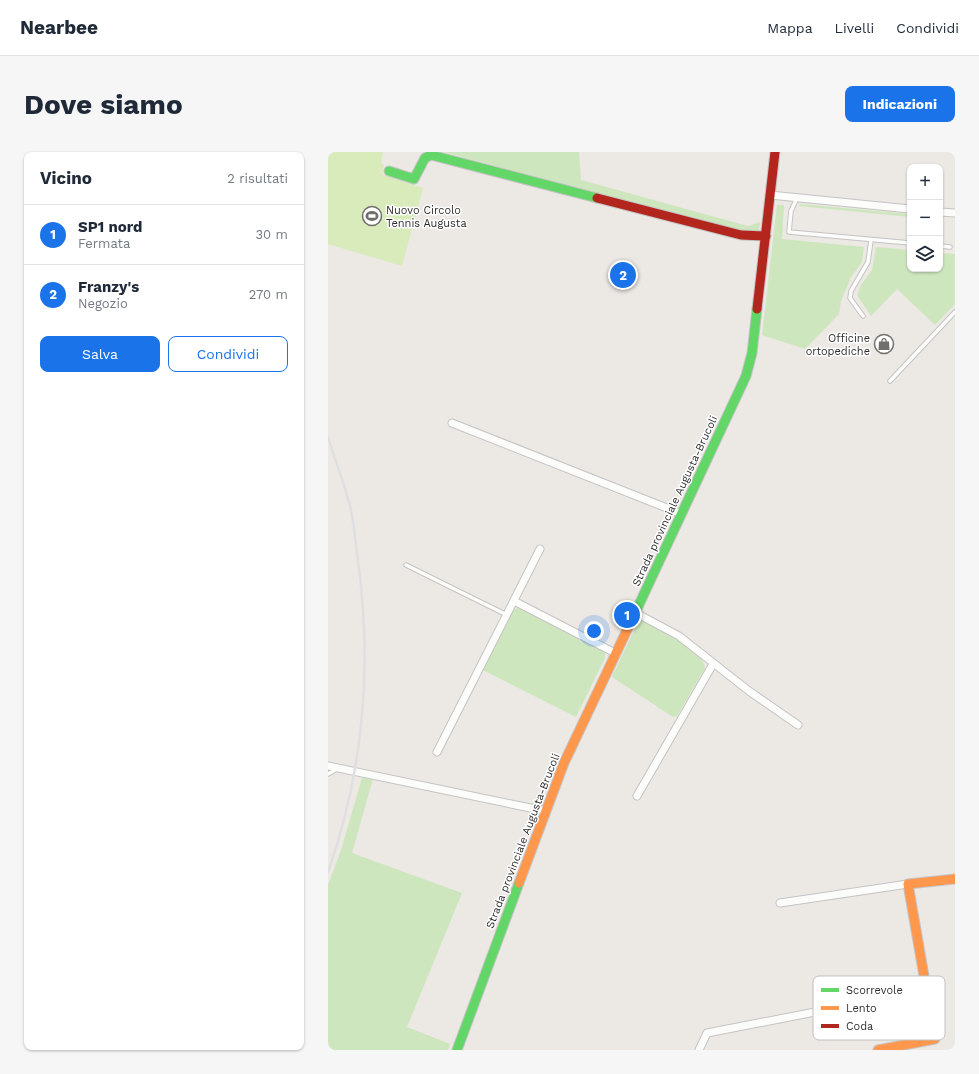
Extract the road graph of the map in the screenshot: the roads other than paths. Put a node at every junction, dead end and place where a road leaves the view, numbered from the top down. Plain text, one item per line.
1 (774, 152) edge
2 (389, 172) dead end
3 (770, 195) junction
4 (797, 198) junction
5 (907, 209) edge
6 (943, 212) edge
7 (955, 213) edge
8 (766, 236) junction
9 (871, 240) junction
10 (907, 243) edge
11 (943, 246) edge
12 (950, 247) dead end
13 (955, 312) edge
14 (862, 316) dead end
15 (890, 381) dead end
16 (452, 423) dead end
17 (682, 514) junction
18 (540, 549) dead end
19 (406, 566) dead end
20 (514, 601) junction
21 (636, 613) junction
22 (507, 616) junction
23 (616, 654) junction
24 (713, 664) junction
25 (798, 725) dead end
26 (437, 752) dead end
27 (328, 766) edge
28 (337, 769) junction
29 (328, 774) edge
30 (638, 796) dead end
31 (545, 810) junction
32 (955, 879) edge
33 (908, 884) junction
34 (780, 903) dead end
35 (924, 976) edge
36 (813, 1012) edge
37 (930, 1040) edge
38 (458, 1050) edge
39 (699, 1050) edge
40 (878, 1050) edge

1 - 3 main road, Strada provinciale Augusta-Brucoli
2 - 8 main road
3 - 4 street
3 - 8 main road, Strada provinciale Augusta-Brucoli
4 - 5 street
4 - 9 lane
6 - 7 street
8 - 17 main road, Strada provinciale Augusta-Brucoli
9 - 10 lane
9 - 14 lane
11 - 12 lane
13 - 15 lane
16 - 17 street
17 - 21 main road, Strada provinciale Augusta-Brucoli
18 - 20 street
19 - 22 lane
20 - 22 street
20 - 23 street
21 - 23 main road, Strada provinciale Augusta-Brucoli
21 - 24 street
22 - 26 street
23 - 31 main road, Strada provinciale Augusta-Brucoli
24 - 25 street
24 - 30 street
27 - 28 street
28 - 29 lane
28 - 31 street
31 - 38 main road, Strada provinciale Augusta-Brucoli
32 - 33 main road
33 - 34 street
33 - 35 main road
36 - 39 street
37 - 40 main road

